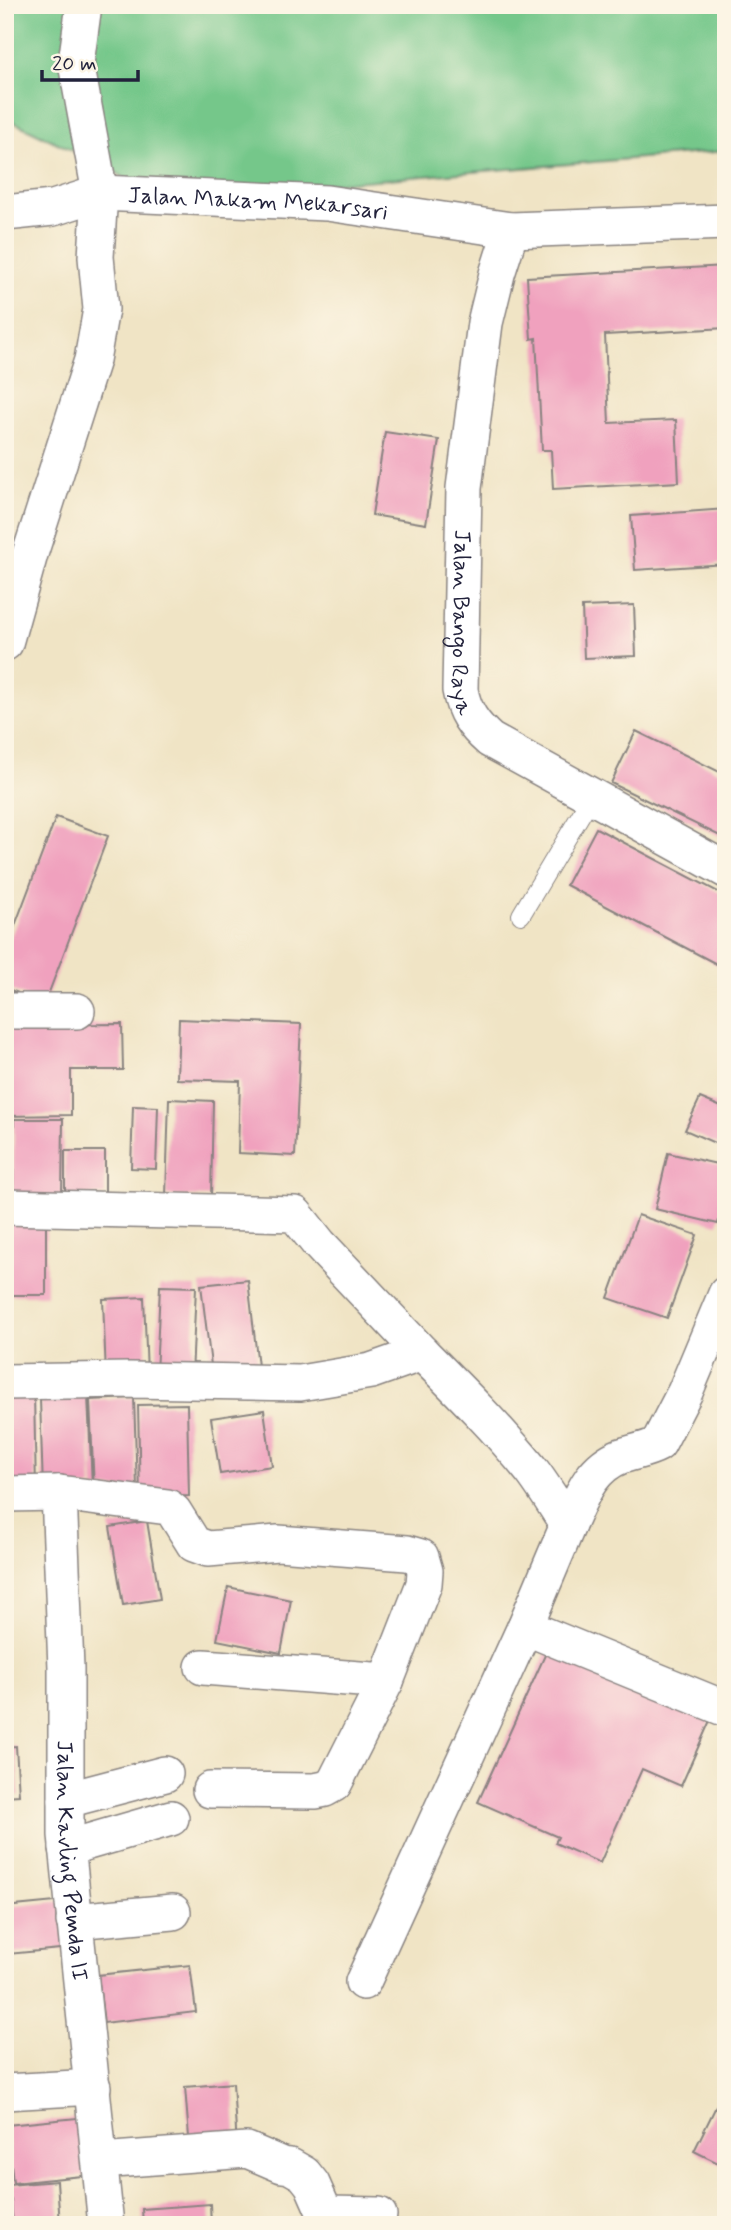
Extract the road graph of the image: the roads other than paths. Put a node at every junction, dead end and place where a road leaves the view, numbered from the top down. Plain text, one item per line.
1 (84, 5) edge
2 (100, 193) junction
3 (5, 213) edge
4 (726, 222) edge
5 (511, 230) junction
6 (5, 643) edge
7 (592, 796) junction
8 (726, 870) edge
9 (521, 915) dead end
10 (5, 1012) edge
11 (77, 1012) dead end
12 (5, 1207) edge
13 (726, 1294) edge
14 (422, 1353) junction
15 (5, 1382) edge
16 (59, 1493) junction
17 (5, 1494) edge
18 (568, 1525) junction
19 (525, 1627) junction
20 (203, 1667) dead end
21 (386, 1681) junction
22 (726, 1709) edge
23 (165, 1774) dead end
24 (210, 1790) dead end
25 (66, 1800) junction
26 (171, 1818) dead end
27 (67, 1848) junction
28 (173, 1912) dead end
29 (74, 1921) junction
30 (363, 1982) dead end
31 (93, 2087) junction
32 (5, 2092) edge
33 (100, 2161) junction
34 (379, 2215) dead end
35 (106, 2225) edge

1 - 2 street
2 - 3 street, Jalan Makam Mekarsari
2 - 5 street, Jalan Makam Mekarsari
2 - 6 street
4 - 5 street, Jalan Makam Mekarsari
5 - 7 street, Jalan Bango Raya
7 - 8 street, Jalan Bango Raya
7 - 9 lane
10 - 11 street
12 - 14 street
13 - 18 street
14 - 15 street
14 - 18 street
16 - 17 street
16 - 21 street
16 - 25 street, Jalan Kavling Pemda II
18 - 19 street
19 - 22 street
19 - 30 street
20 - 21 street
21 - 24 street
23 - 25 street
25 - 27 street, Jalan Kavling Pemda II
26 - 27 street
27 - 29 street, Jalan Kavling Pemda II
28 - 29 street
29 - 31 street, Jalan Kavling Pemda II
31 - 32 street
31 - 33 street, Jalan Kavling Pemda II
33 - 34 street
33 - 35 street, Jalan Kavling Pemda II

